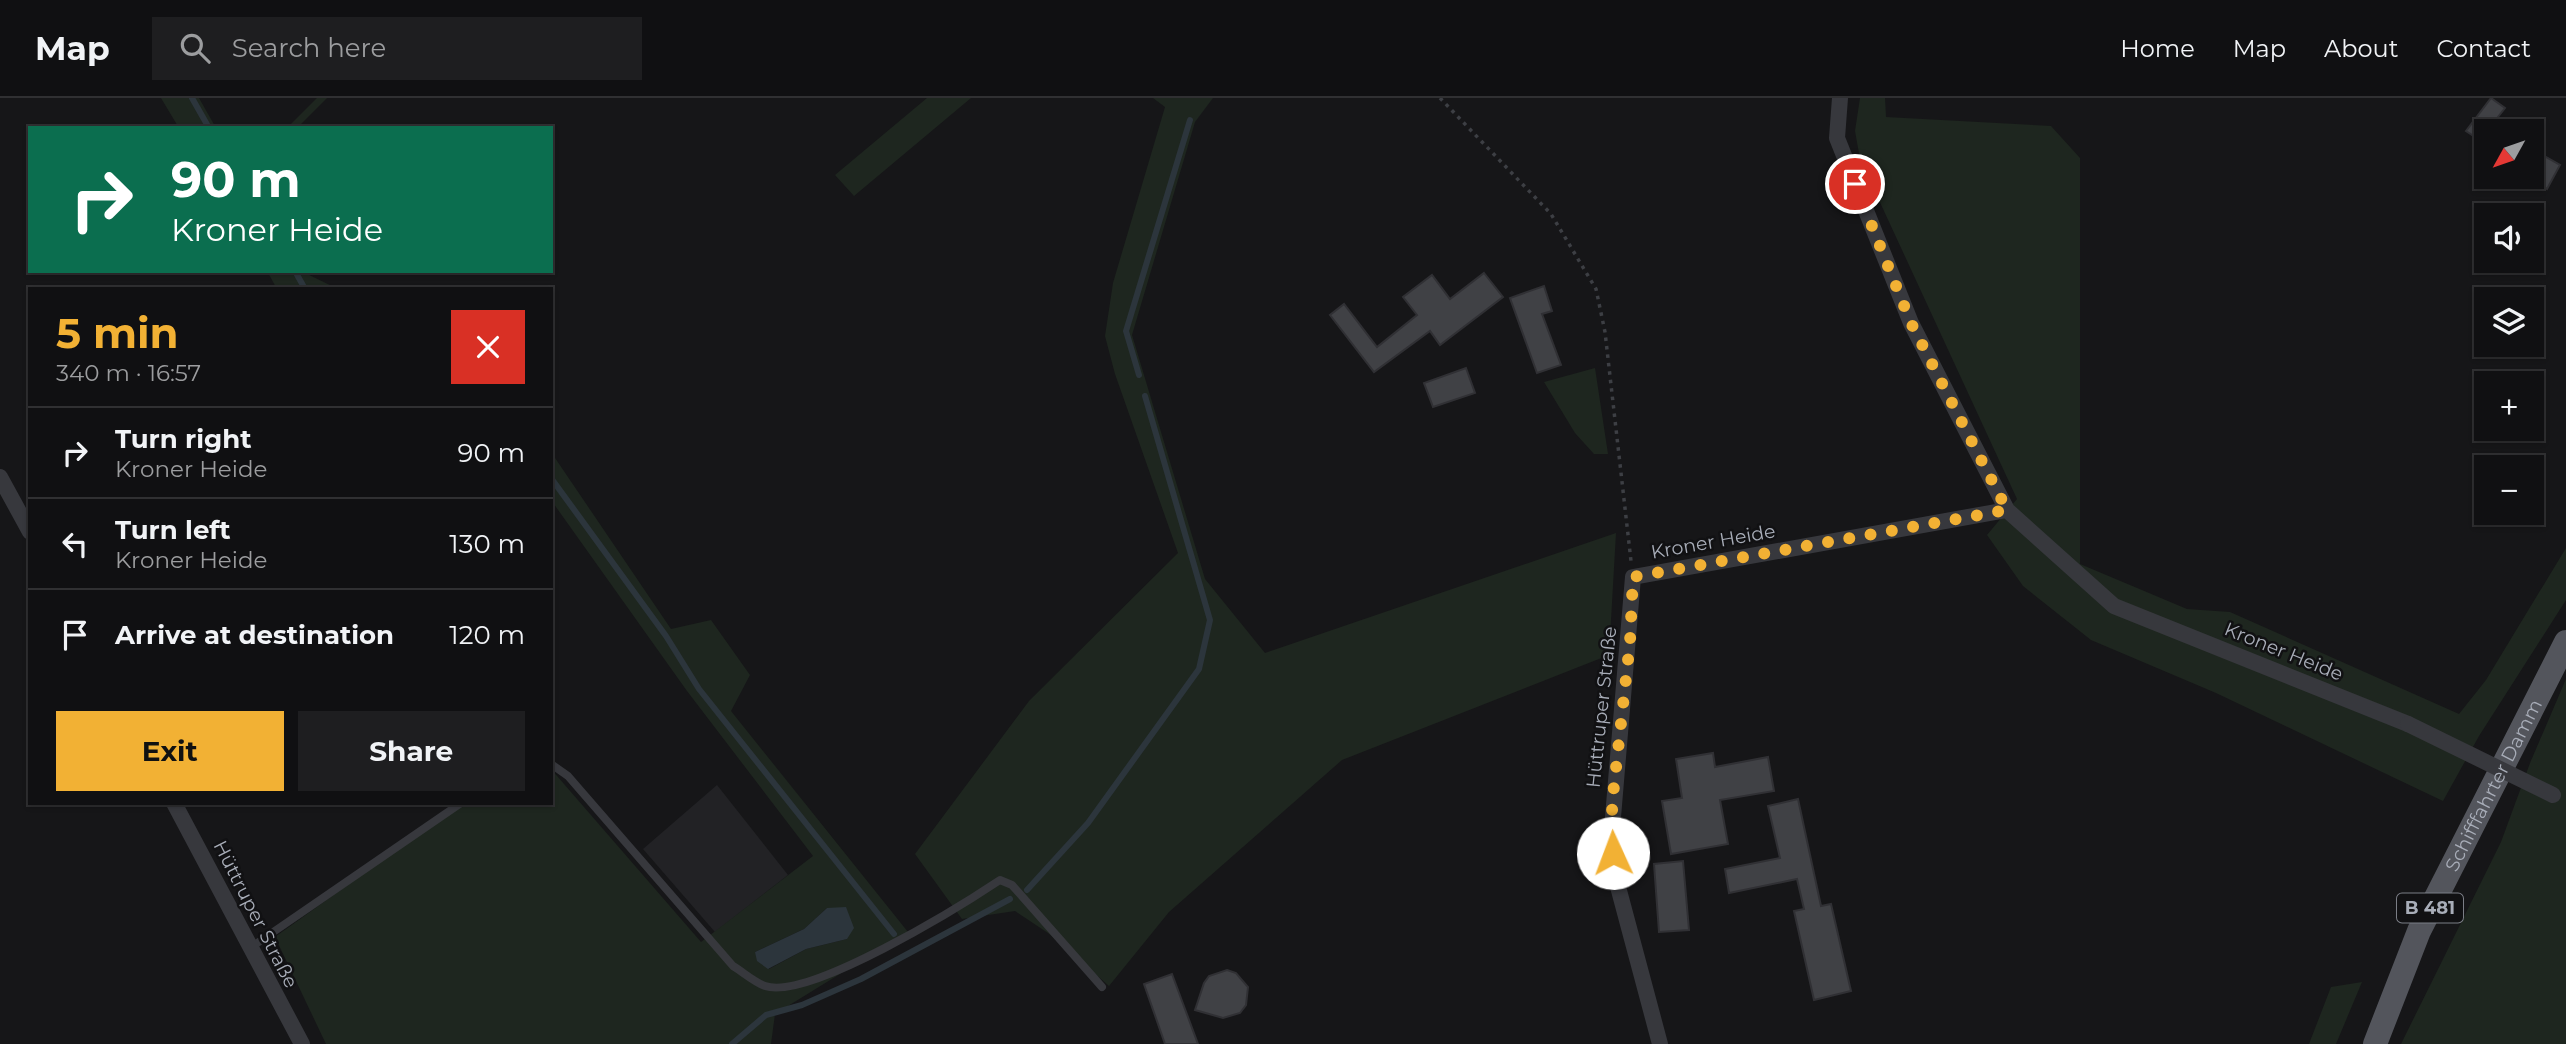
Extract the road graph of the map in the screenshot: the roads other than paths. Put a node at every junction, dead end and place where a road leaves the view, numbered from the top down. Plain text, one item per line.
1 (1840, 98) edge
2 (0, 477) edge
3 (2007, 510) junction
4 (28, 528) edge
5 (1633, 577) joint
6 (2566, 642) edge
7 (553, 765) edge
8 (2559, 798) edge
9 (175, 805) edge
10 (457, 805) edge
11 (250, 948) junction
12 (1102, 987) dead end
13 (302, 1044) edge
14 (1660, 1044) edge
15 (2375, 1044) edge

1 - 3 street, Kroner Heide
2 - 4 street
3 - 5 street, Kroner Heide
3 - 8 street, Kroner Heide, bridge
5 - 14 street, Hüttruper Straße
6 - 15 main road, Schifffahrter Damm / B 481
7 - 12 lane
9 - 11 street, Hüttruper Straße
10 - 11 lane
11 - 13 street, Hüttruper Straße

